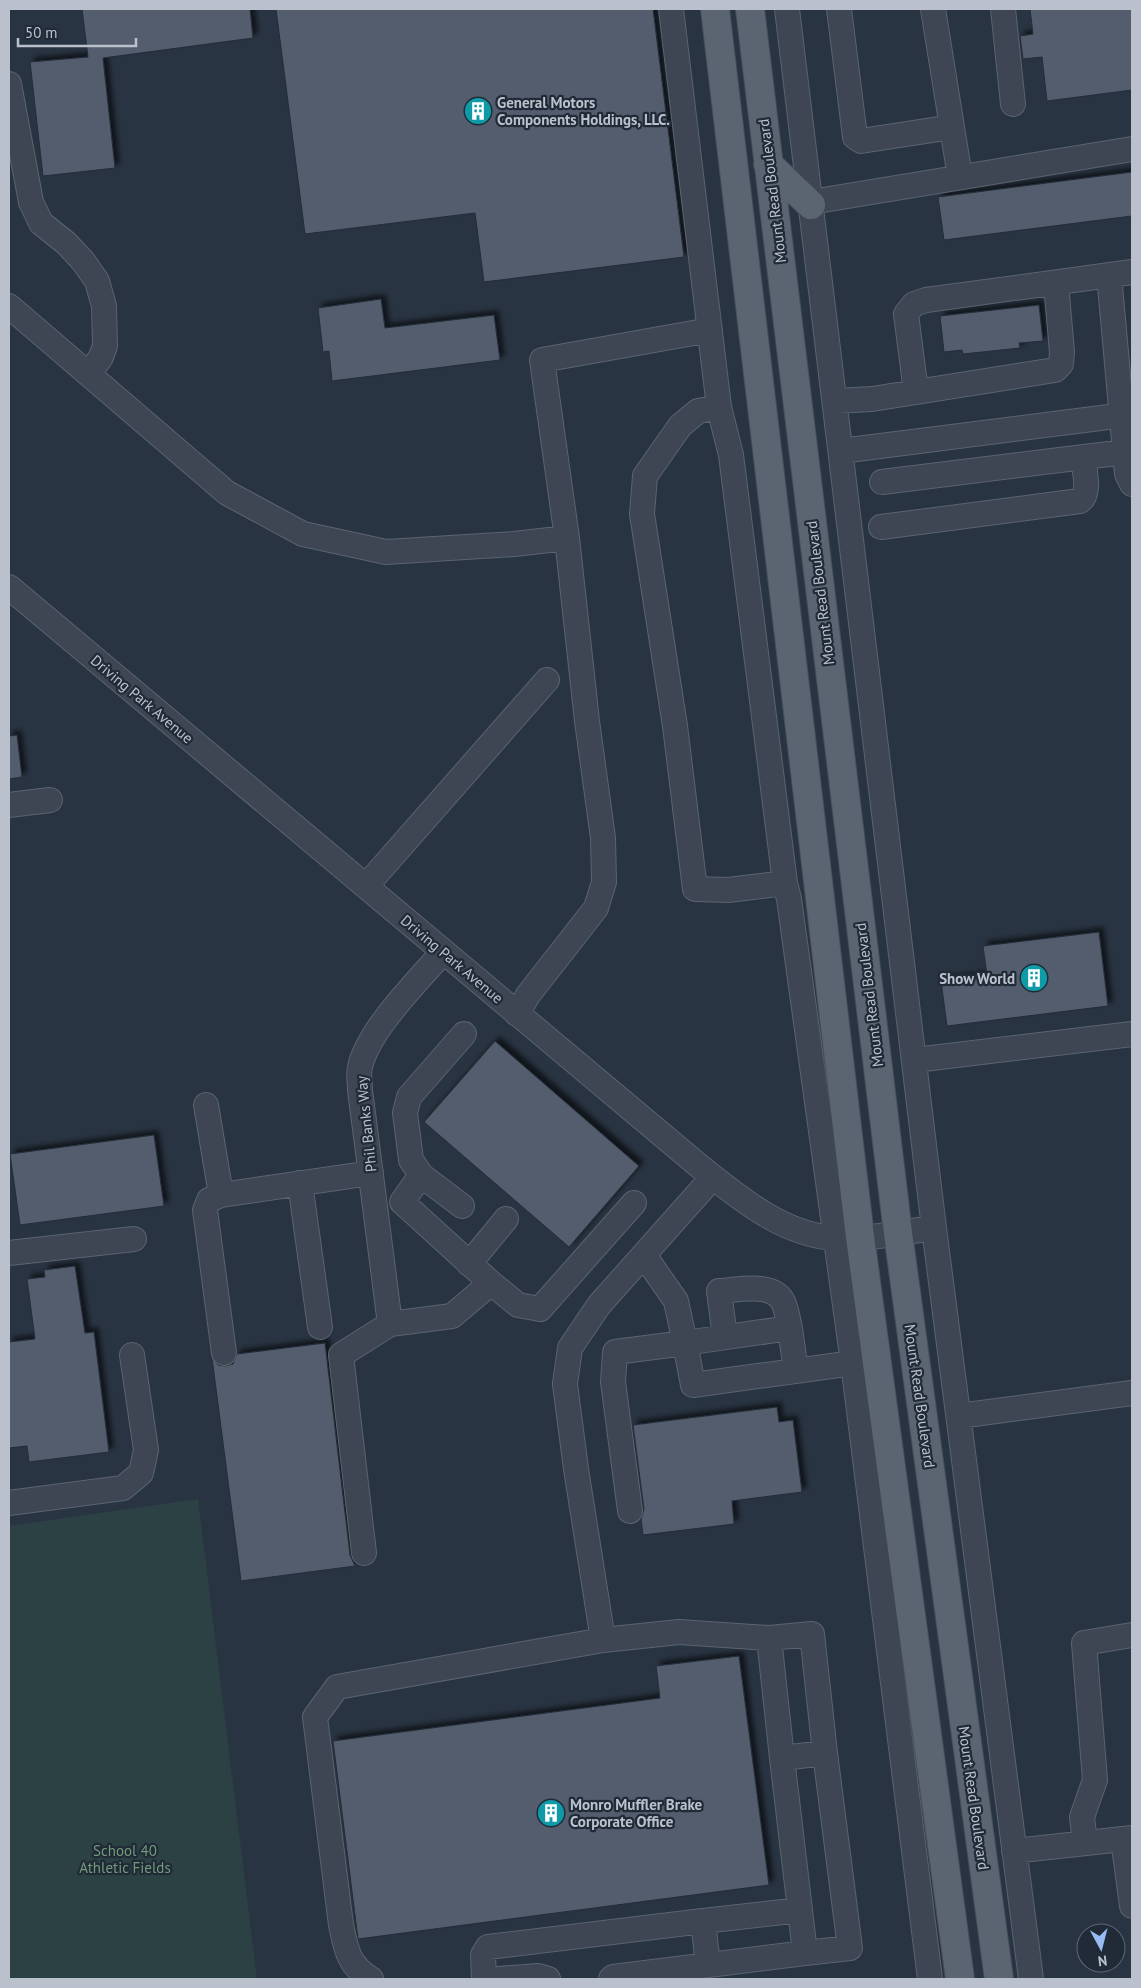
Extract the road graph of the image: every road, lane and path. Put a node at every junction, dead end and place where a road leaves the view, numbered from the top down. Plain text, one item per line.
1 (670, 9) edge
2 (715, 9) edge
3 (750, 9) edge
4 (787, 9) edge
5 (839, 9) edge
6 (933, 9) edge
7 (1003, 9) edge
8 (9, 84) edge
9 (1013, 104) dead end
10 (952, 127) junction
11 (1132, 149) edge
12 (768, 164) junction
13 (960, 177) junction
14 (811, 204) junction
15 (1132, 272) edge
16 (1109, 275) junction
17 (1056, 283) junction
18 (9, 306) edge
19 (710, 330) junction
20 (89, 374) junction
21 (916, 392) junction
22 (835, 401) junction
23 (719, 407) junction
24 (1127, 414) edge
25 (841, 451) junction
26 (1125, 452) junction
27 (1084, 457) junction
28 (882, 482) dead end
29 (1132, 484) edge
30 (882, 527) dead end
31 (567, 538) junction
32 (9, 587) edge
33 (547, 680) dead end
34 (50, 800) dead end
35 (9, 805) edge
36 (366, 886) junction
37 (787, 891) junction
38 (443, 952) junction
39 (518, 1014) junction
40 (464, 1034) dead end
41 (1132, 1034) edge
42 (914, 1060) junction
43 (206, 1105) dead end
44 (421, 1175) junction
45 (713, 1177) junction
46 (372, 1179) junction
47 (300, 1183) junction
48 (221, 1195) junction
49 (402, 1202) junction
50 (634, 1202) dead end
51 (462, 1206) dead end
52 (506, 1219) dead end
53 (934, 1228) junction
54 (898, 1233) junction
55 (847, 1238) junction
56 (134, 1239) dead end
57 (9, 1253) edge
58 (644, 1256) junction
59 (469, 1264) junction
60 (491, 1283) junction
61 (390, 1324) junction
62 (320, 1327) dead end
63 (790, 1328) junction
64 (725, 1337) junction
65 (685, 1343) junction
66 (224, 1353) dead end
67 (132, 1355) dead end
68 (852, 1363) junction
69 (796, 1371) junction
70 (1132, 1393) edge
71 (959, 1416) junction
72 (9, 1503) edge
73 (630, 1511) dead end
74 (364, 1553) dead end
75 (1132, 1635) edge
76 (769, 1638) junction
77 (603, 1640) junction
78 (825, 1753) junction
79 (782, 1758) junction
80 (1128, 1838) edge
81 (1085, 1843) junction
82 (1014, 1851) junction
83 (1132, 1906) edge
84 (800, 1910) junction
85 (703, 1920) junction
86 (805, 1953) junction
87 (708, 1965) junction
88 (371, 1979) edge
89 (484, 1979) edge
90 (498, 1979) edge
91 (548, 1979) edge
92 (612, 1979) edge
93 (930, 1979) edge
94 (960, 1979) edge
95 (999, 1979) edge
96 (1031, 1979) edge

1 - 19 street
2 - 55 main road
3 - 12 main road, Mount Read Boulevard
4 - 14 street
5 - 10 street
6 - 10 street
7 - 9 street
8 - 20 street
10 - 13 street
11 - 13 street
12 - 14 main road
12 - 54 main road, Mount Read Boulevard
13 - 14 street
14 - 22 street
15 - 16 street
16 - 17 street
16 - 24 street
17 - 21 street
17 - 21 street
18 - 20 street
19 - 23 street
19 - 31 street
20 - 31 street
21 - 22 street
22 - 25 street
23 - 37 street
23 - 37 street
24 - 25 street
24 - 26 street
25 - 42 street
26 - 27 street
26 - 29 street
27 - 28 street
27 - 30 street
31 - 39 street
32 - 36 street, Driving Park Avenue
33 - 36 street
34 - 35 street
36 - 38 street, Driving Park Avenue
37 - 55 street
38 - 39 street, Driving Park Avenue
38 - 46 street, Phil Banks Way
39 - 45 street, Driving Park Avenue
40 - 44 street
41 - 42 street
42 - 53 street
43 - 48 street
44 - 49 street
44 - 51 street
45 - 55 street, Driving Park Avenue
45 - 58 street
46 - 47 street
46 - 49 street
46 - 61 street, Phil Banks Way
47 - 48 street
47 - 62 street
48 - 66 street
49 - 59 street
50 - 60 street
52 - 59 street
53 - 54 street, Driving Park Avenue
53 - 71 street
54 - 55 street, Driving Park Avenue
54 - 95 main road, Mount Read Boulevard
55 - 68 street
55 - 94 main road
56 - 57 street
58 - 65 street
58 - 77 street
59 - 60 street
60 - 61 street
61 - 74 street
63 - 64 street
63 - 64 street
63 - 69 street
64 - 65 street
65 - 69 street
65 - 73 street
67 - 72 street
68 - 69 street
68 - 93 street
70 - 71 street
71 - 82 street
75 - 81 street
76 - 77 street
76 - 78 street
76 - 79 street
77 - 88 street
78 - 79 street
78 - 86 street
79 - 84 street
80 - 81 street
80 - 83 street
81 - 82 street
82 - 96 street
84 - 85 street
84 - 86 street
85 - 87 street
85 - 89 street
86 - 87 street
87 - 92 street
90 - 91 street

